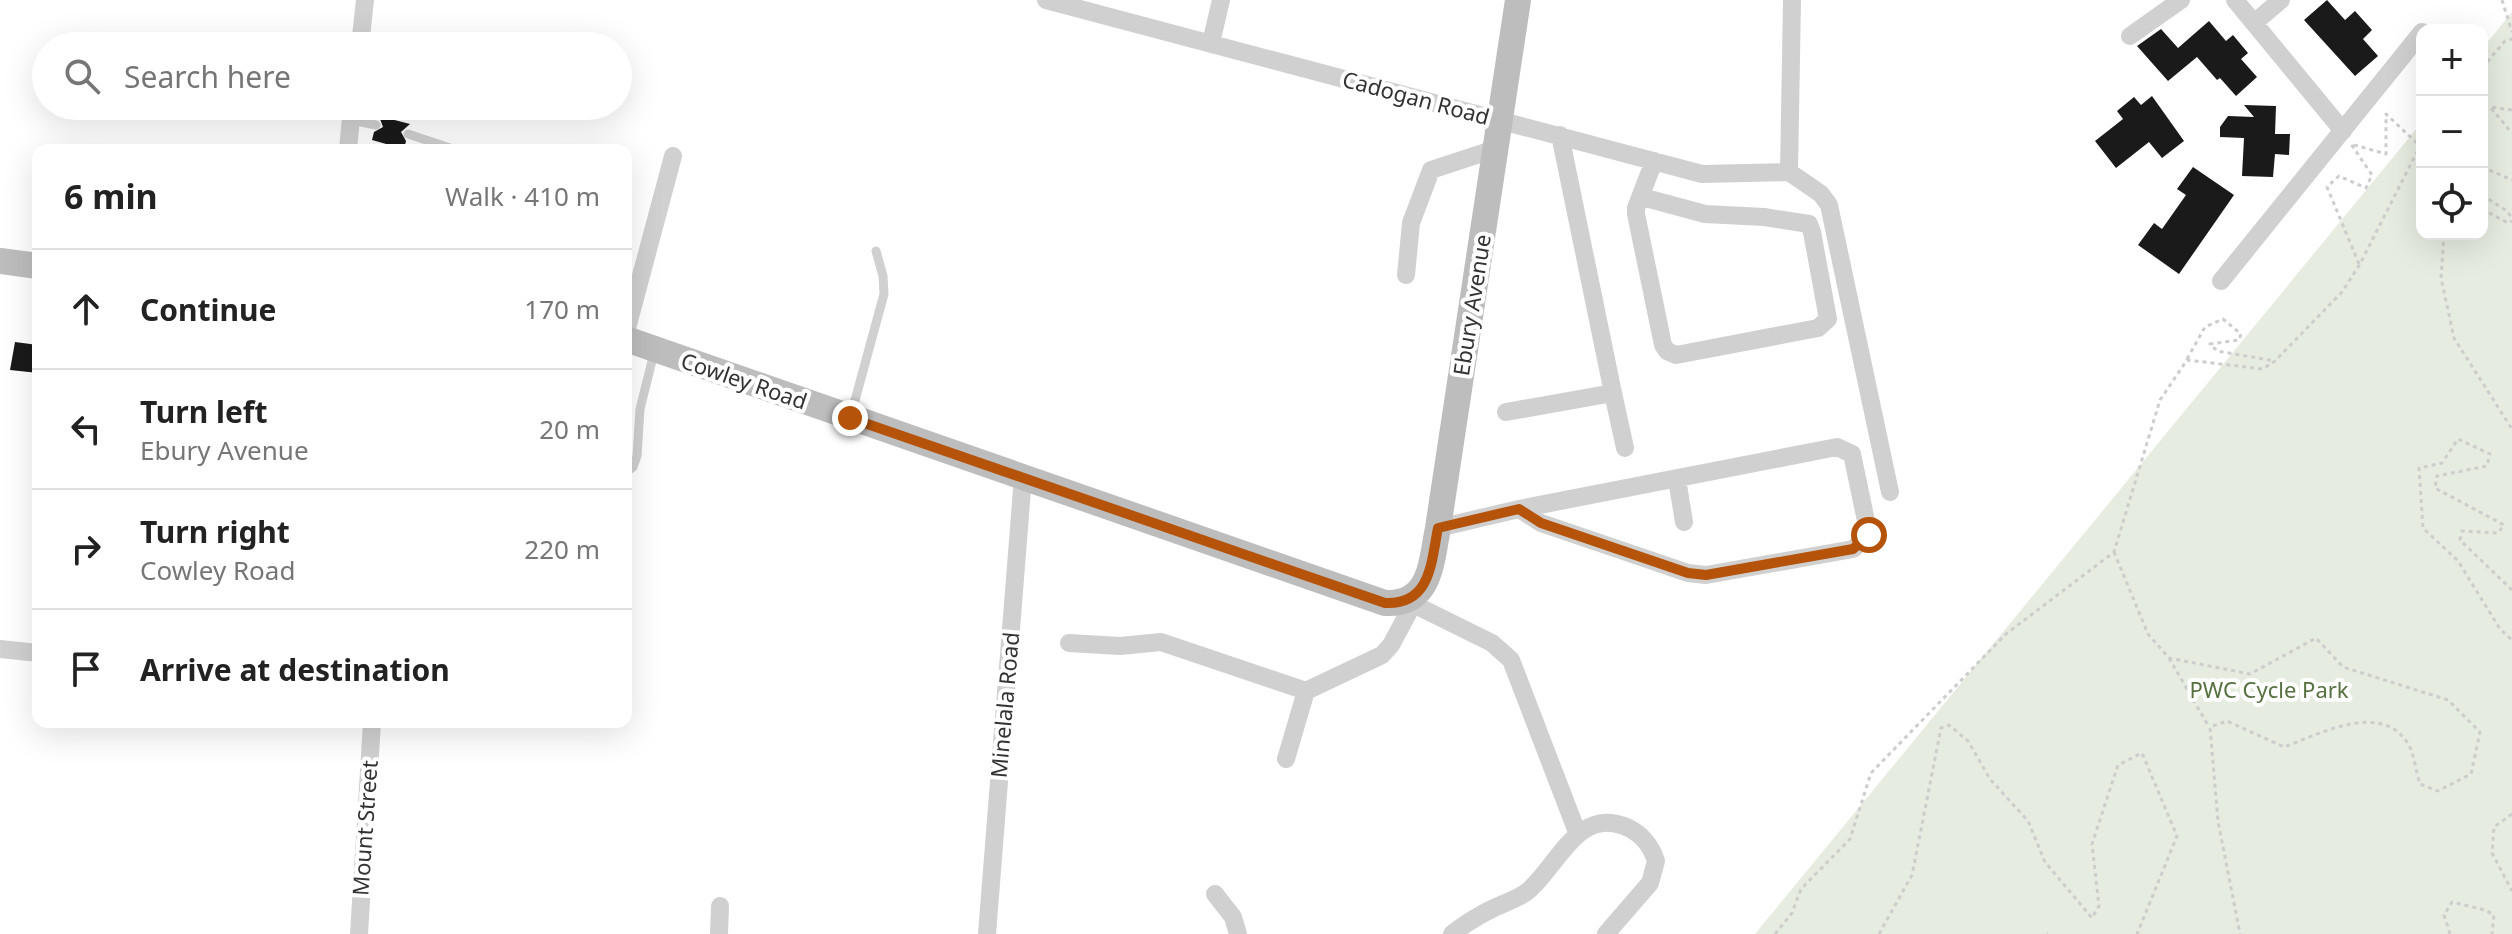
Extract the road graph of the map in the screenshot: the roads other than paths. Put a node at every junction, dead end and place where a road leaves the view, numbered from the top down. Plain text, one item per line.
1 (365, 0) edge
2 (1046, 0) edge
3 (1221, 0) edge
4 (1518, 0) edge
5 (1792, 0) edge
6 (2181, 0) edge
7 (2235, 0) edge
8 (2281, 0) edge
9 (2254, 23) junction
10 (362, 32) edge
11 (2130, 36) dead end
12 (2416, 39) edge
13 (1211, 43) junction
14 (351, 120) edge
15 (366, 120) edge
16 (1500, 120) junction
17 (376, 125) dead end
18 (2343, 131) junction
19 (408, 134) dead end
20 (1560, 135) junction
21 (349, 144) edge
22 (438, 144) edge
23 (1495, 149) junction
24 (673, 156) dead end
25 (1654, 161) junction
26 (1789, 172) junction
27 (1642, 197) junction
28 (876, 251) dead end
29 (0, 261) edge
30 (32, 265) edge
31 (1406, 275) dead end
32 (2221, 281) dead end
33 (632, 310) edge
34 (632, 341) edge
35 (655, 350) junction
36 (1613, 393) junction
37 (1506, 412) dead end
38 (850, 418) junction
39 (1625, 448) dead end
40 (632, 468) edge
41 (1023, 477) junction
42 (1677, 479) junction
43 (1890, 492) dead end
44 (1519, 509) junction
45 (1684, 522) dead end
46 (1438, 528) junction
47 (1410, 603) junction
48 (1069, 643) dead end
49 (0, 649) edge
50 (32, 652) edge
51 (1306, 691) junction
52 (372, 728) edge
53 (1286, 759) dead end
54 (1577, 832) junction
55 (1215, 894) dead end
56 (720, 906) dead end
57 (359, 934) edge
58 (719, 934) edge
59 (987, 934) edge
60 (1238, 934) edge
61 (1452, 934) edge
62 (1606, 934) edge

1 - 10 street
2 - 13 street, Cadogan Road
3 - 13 street
4 - 16 street, Ebury Avenue
5 - 26 street
6 - 11 street
7 - 9 street
8 - 9 street
9 - 18 street
12 - 18 street
13 - 16 street, Cadogan Road
14 - 21 street
15 - 17 lane
16 - 20 street, Cadogan Road
16 - 23 street, Ebury Avenue
18 - 32 street
19 - 22 lane
20 - 25 street, Cadogan Road
20 - 36 street
23 - 31 street
23 - 46 street, Ebury Avenue
24 - 33 street
25 - 26 street, Cadogan Road
25 - 27 street
26 - 43 street
27 - 27 street
28 - 38 lane
29 - 30 street
34 - 35 street, Cowley Road
35 - 38 street, Cowley Road
35 - 40 lane
36 - 37 street
36 - 39 street
38 - 41 street, Cowley Road
41 - 47 street, Cowley Road
41 - 59 street, Minelala Road
42 - 44 street
42 - 44 street
42 - 45 street
44 - 46 street
46 - 47 street, Ebury Avenue
47 - 51 street
47 - 54 street
48 - 51 street
49 - 50 street
51 - 53 street
52 - 57 street, Mount Street
54 - 61 street
54 - 62 street
55 - 60 street
56 - 58 street

